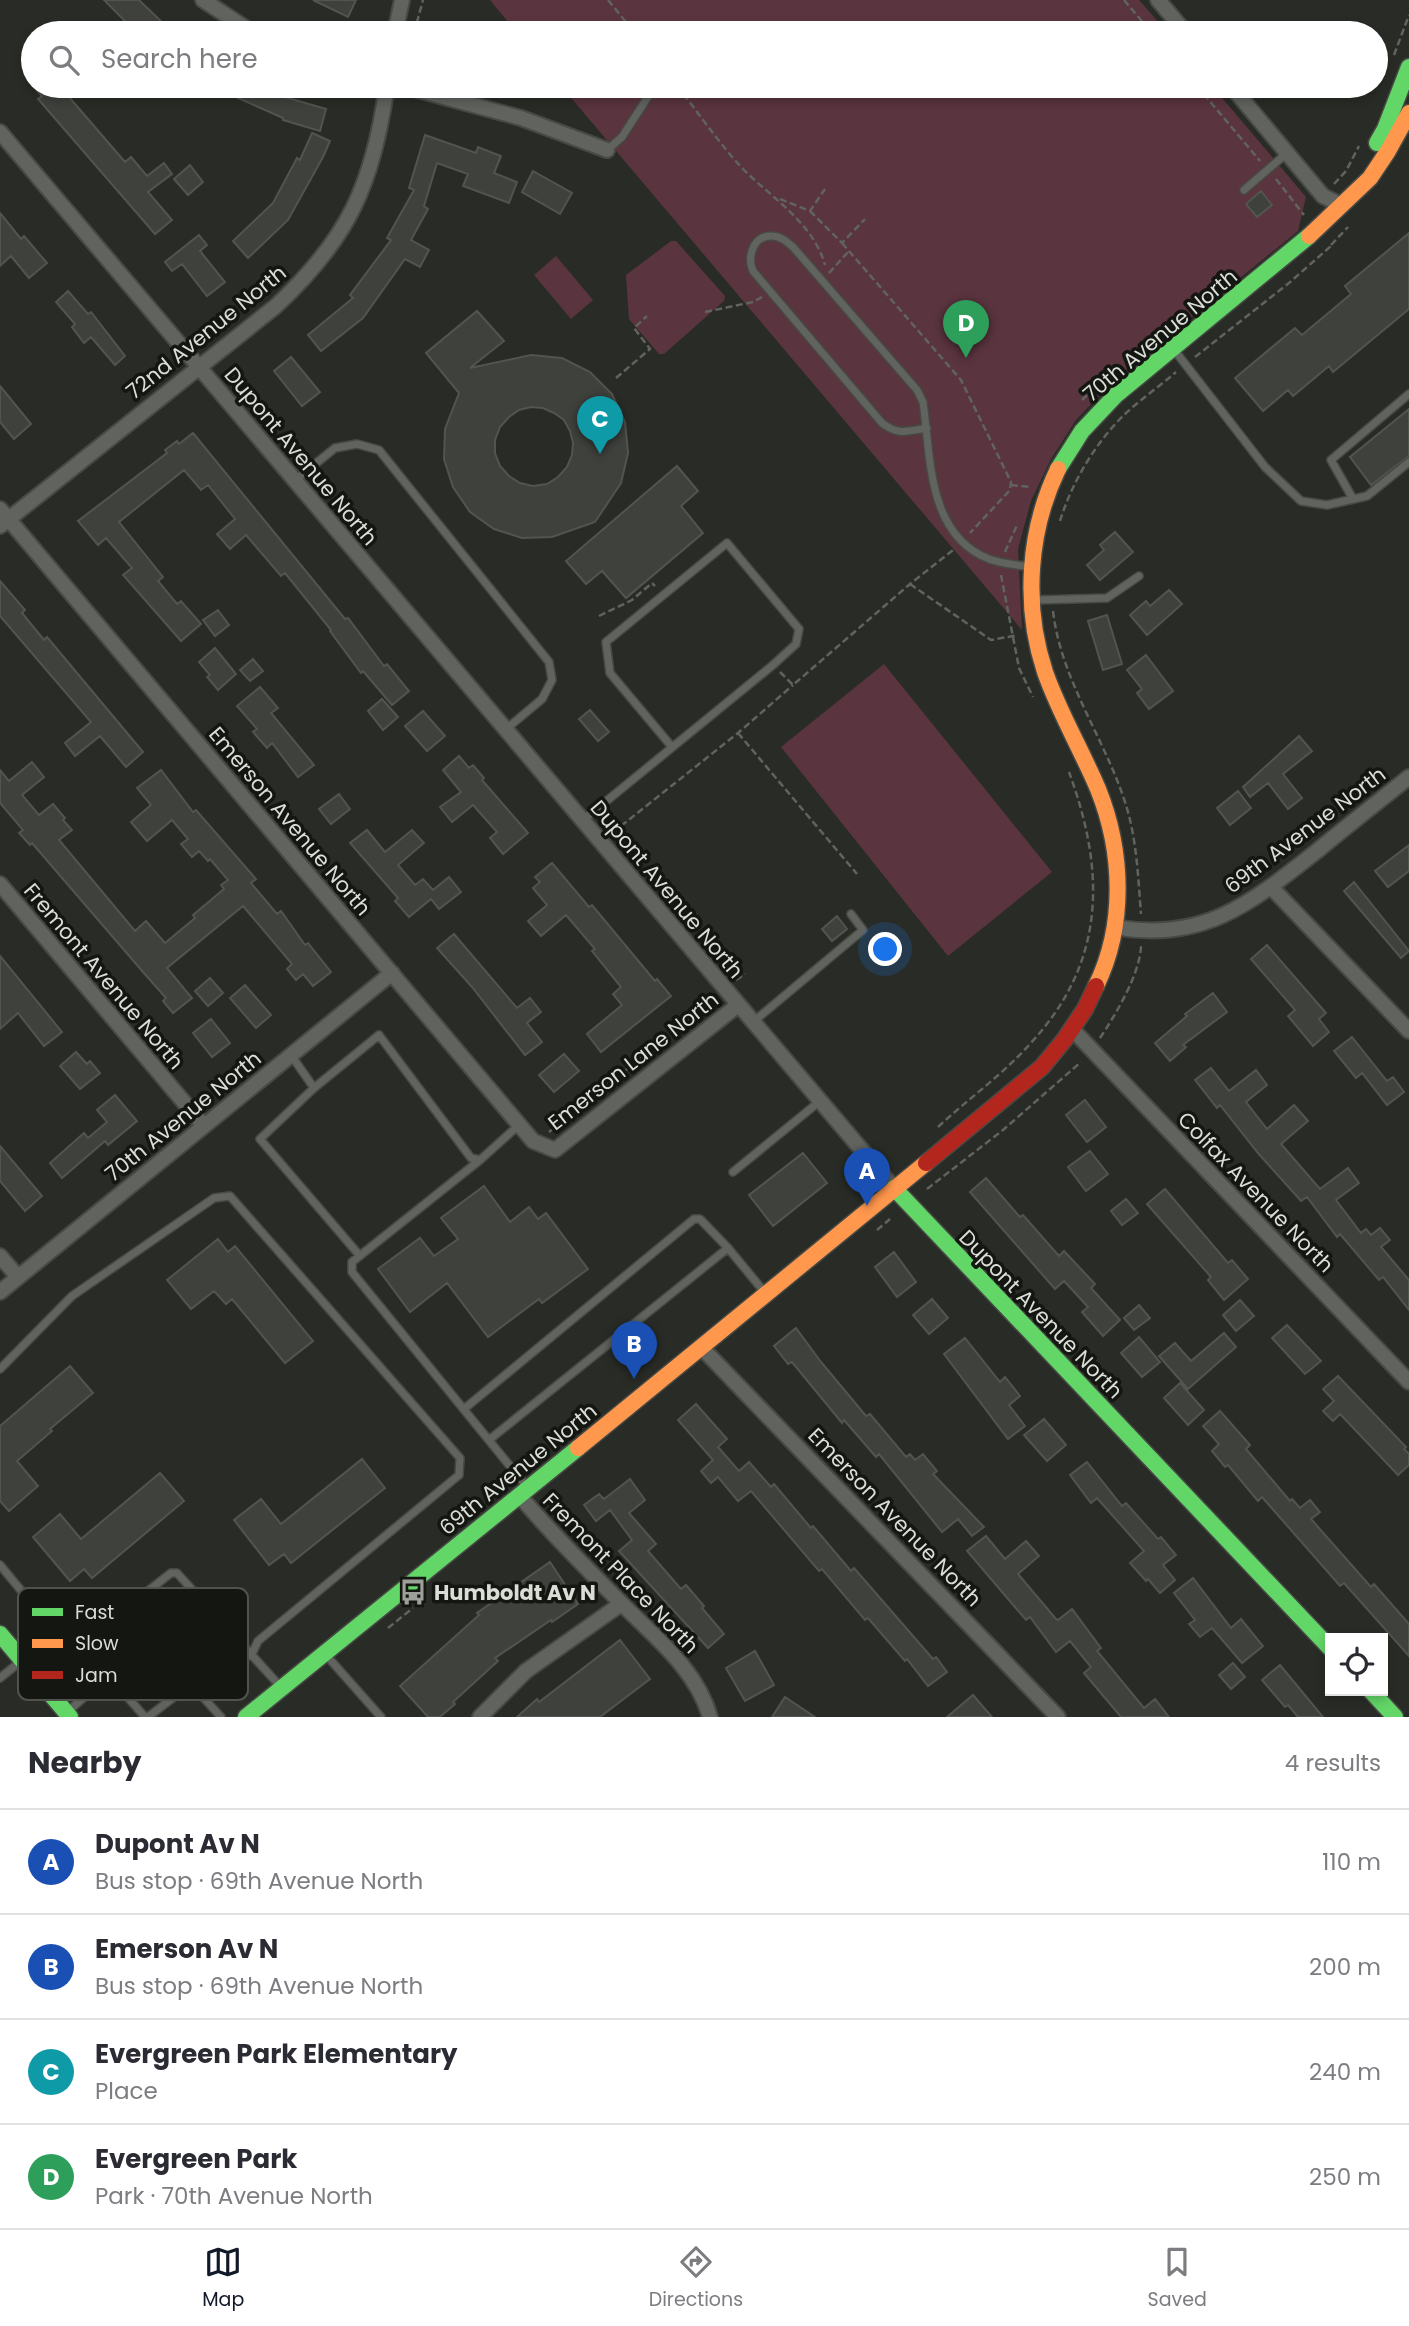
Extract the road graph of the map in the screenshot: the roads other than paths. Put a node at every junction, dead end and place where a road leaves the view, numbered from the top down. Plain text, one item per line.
1 (203, 0) edge
2 (402, 0) edge
3 (1158, 0) edge
4 (235, 21) edge
5 (398, 21) edge
6 (1176, 21) edge
7 (1409, 67) edge
8 (385, 98) edge
9 (447, 98) edge
10 (647, 98) edge
11 (1241, 98) edge
12 (1409, 113) edge
13 (0, 132) edge
14 (607, 150) joint
15 (1287, 153) junction
16 (1244, 190) dead end
17 (1341, 205) junction
18 (1172, 348) junction
19 (198, 366) junction
20 (1409, 394) edge
21 (927, 428) junction
22 (1409, 462) edge
23 (294, 481) junction
24 (1353, 499) junction
25 (3, 518) edge
26 (1032, 567) junction
27 (1139, 576) dead end
28 (1031, 600) junction
29 (505, 730) junction
30 (672, 747) junction
31 (1409, 777) edge
32 (582, 821) junction
33 (0, 884) edge
34 (1271, 887) junction
35 (851, 914) dead end
36 (1115, 926) junction
37 (391, 972) junction
38 (738, 1005) junction
39 (752, 1022) junction
40 (1073, 1030) junction
41 (1409, 1031) edge
42 (291, 1055) junction
43 (314, 1088) junction
44 (820, 1101) junction
45 (520, 1125) junction
46 (204, 1126) junction
47 (555, 1150) joint
48 (480, 1160) junction
49 (733, 1172) dead end
50 (894, 1188) junction
51 (728, 1248) junction
52 (0, 1256) edge
53 (360, 1256) junction
54 (18, 1277) junction
55 (0, 1292) edge
56 (766, 1295) junction
57 (701, 1347) junction
58 (0, 1369) edge
59 (1409, 1382) edge
60 (464, 1409) junction
61 (489, 1440) junction
62 (523, 1492) junction
63 (0, 1565) edge
64 (19, 1588) edge
65 (152, 1588) edge
66 (190, 1588) edge
67 (621, 1604) junction
68 (0, 1634) edge
69 (1325, 1643) edge
70 (248, 1653) edge
71 (325, 1653) junction
72 (18, 1655) edge
73 (251, 1656) junction
74 (18, 1663) edge
75 (0, 1678) edge
76 (282, 1688) junction
77 (1376, 1696) edge
78 (79, 1700) edge
79 (131, 1700) edge
80 (169, 1700) edge
81 (206, 1700) edge
82 (64, 1712) edge
83 (146, 1717) edge
84 (221, 1717) edge
85 (246, 1717) edge
86 (381, 1717) edge
87 (480, 1717) edge
88 (710, 1717) edge
89 (1058, 1717) edge
90 (1395, 1717) edge

1 - 4 street
2 - 5 street
3 - 6 street
7 - 17 street, 70th Avenue North
8 - 19 street, 72nd Avenue North
9 - 14 street
10 - 14 lane
11 - 15 street
12 - 17 street, 70th Avenue North
13 - 19 street, Dupont Avenue North
15 - 16 lane
15 - 17 street
17 - 18 street, 70th Avenue North
18 - 24 lane
18 - 26 street, 70th Avenue North
19 - 23 street, Dupont Avenue North
19 - 25 street, 72nd Avenue North
20 - 24 lane
21 - 21 lane
21 - 26 lane
22 - 24 lane
23 - 29 street, Dupont Avenue North
23 - 29 lane
25 - 37 street, Emerson Avenue North
26 - 28 street, 70th Avenue North
27 - 28 lane
28 - 36 street, 70th Avenue North
29 - 32 street, Dupont Avenue North
30 - 30 lane
30 - 32 lane
31 - 34 street, 69th Avenue North
32 - 38 street, Dupont Avenue North
33 - 46 street, Fremont Avenue North
34 - 36 street, 69th Avenue North
34 - 41 street
35 - 39 lane
36 - 40 street, 69th Avenue North
37 - 42 street, 70th Avenue North
37 - 45 street, Emerson Avenue North
38 - 39 street, Dupont Avenue North
38 - 47 street, Emerson Lane North
39 - 44 street, Dupont Avenue North
40 - 50 street, 69th Avenue North
40 - 59 street, Colfax Avenue North
42 - 43 lane
42 - 46 street, 70th Avenue North
43 - 48 lane
43 - 53 lane
44 - 49 lane
44 - 50 street, Dupont Avenue North
45 - 47 street, Emerson Avenue North
45 - 48 lane
46 - 54 street, 70th Avenue North
48 - 53 lane
50 - 56 street, 69th Avenue North
50 - 69 street, Dupont Avenue North
51 - 56 lane
51 - 60 lane
51 - 61 lane
52 - 54 street
53 - 60 lane
54 - 55 street, 70th Avenue North
56 - 57 street, 69th Avenue North
57 - 62 street, 69th Avenue North
57 - 89 street, Emerson Avenue North
58 - 73 lane
60 - 61 lane
61 - 62 lane
62 - 67 street, Fremont Place North
62 - 71 street, 69th Avenue North
63 - 64 lane
65 - 66 lane
67 - 87 street
67 - 88 street, Fremont Place North
68 - 72 street
70 - 73 lane
71 - 76 street, 69th Avenue North
71 - 86 lane
73 - 76 lane
74 - 75 lane
76 - 85 street, 69th Avenue North
77 - 90 street
78 - 82 lane
79 - 83 lane
80 - 83 lane
81 - 84 lane

